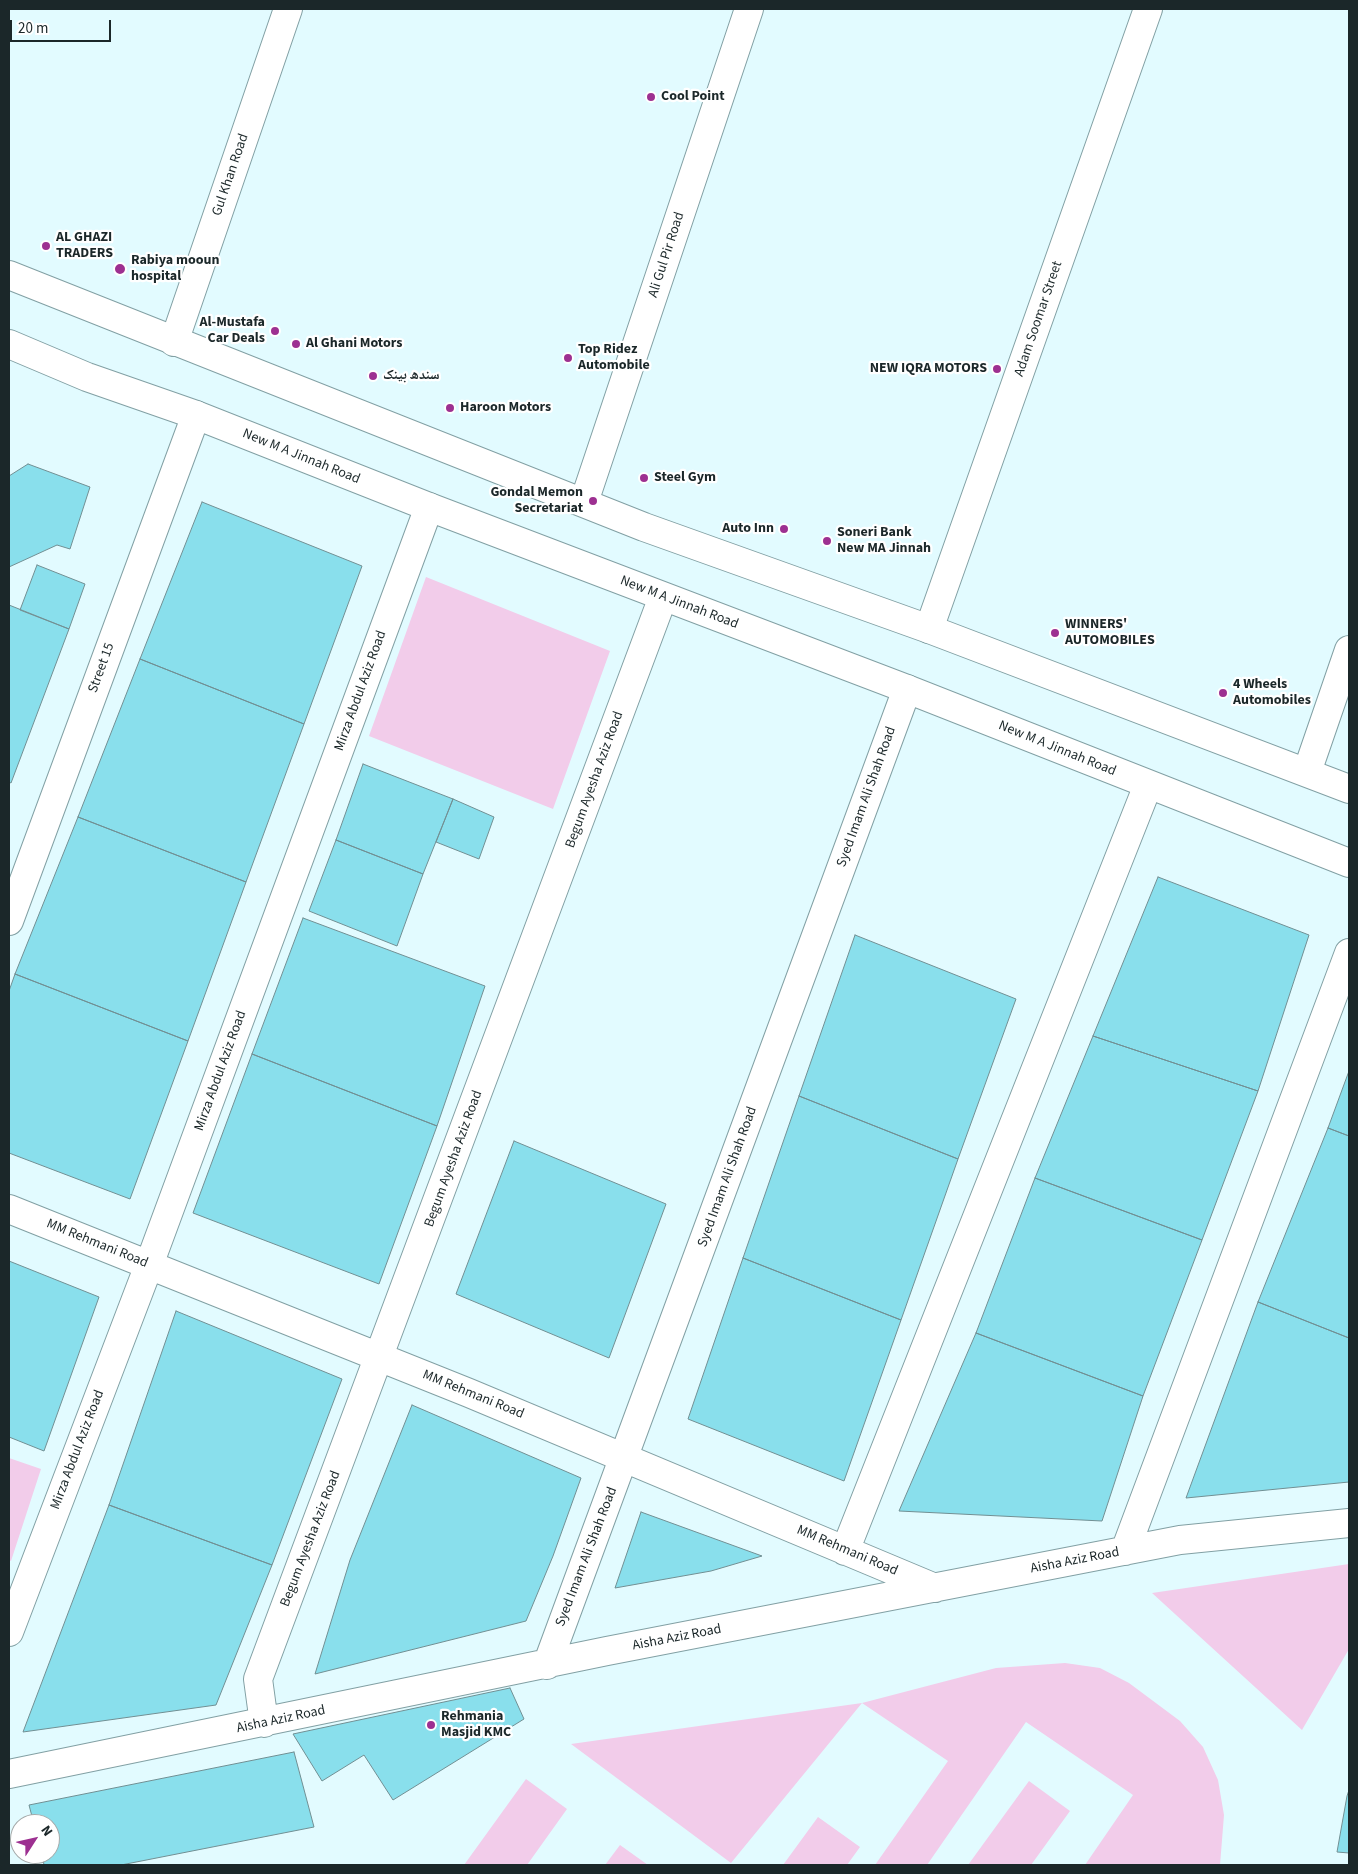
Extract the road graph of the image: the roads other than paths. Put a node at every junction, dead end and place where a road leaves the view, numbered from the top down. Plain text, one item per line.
1 (288, 9) edge
2 (749, 9) edge
3 (1148, 9) edge
4 (9, 276) edge
5 (174, 342) junction
6 (9, 344) edge
7 (196, 415) junction
8 (584, 502) junction
9 (429, 508) junction
10 (663, 597) junction
11 (929, 629) junction
12 (1349, 650) edge
13 (907, 689) junction
14 (1308, 772) junction
15 (1148, 785) junction
16 (1349, 789) edge
17 (1349, 863) edge
18 (9, 921) edge
19 (1349, 953) edge
20 (9, 1209) edge
21 (149, 1265) junction
22 (380, 1357) junction
23 (625, 1458) junction
24 (1349, 1523) edge
25 (845, 1551) junction
26 (1124, 1551) junction
27 (934, 1588) junction
28 (9, 1632) edge
29 (546, 1664) junction
30 (264, 1723) junction
31 (9, 1774) edge

1 - 5 street, Gul Khan Road
2 - 8 street, Ali Gul Pir Road
3 - 11 street, Adam Soomar Street
4 - 5 street
5 - 8 street
6 - 7 street, New M A Jinnah Road
7 - 9 street, New M A Jinnah Road
7 - 18 street, Street 15
8 - 11 street
9 - 10 street, New M A Jinnah Road
9 - 21 street, Mirza Abdul Aziz Road
10 - 13 street, New M A Jinnah Road
10 - 22 street, Begum Ayesha Aziz Road
11 - 14 street
12 - 14 street
13 - 15 street, New M A Jinnah Road
13 - 23 street, Syed Imam Ali Shah Road
14 - 16 street
15 - 17 street, New M A Jinnah Road
15 - 25 street
19 - 26 street
20 - 21 street, MM Rehmani Road
21 - 22 street, MM Rehmani Road
21 - 28 street, Mirza Abdul Aziz Road
22 - 23 street, MM Rehmani Road
22 - 30 street, Begum Ayesha Aziz Road
23 - 25 street, MM Rehmani Road
23 - 29 street, Syed Imam Ali Shah Road
24 - 26 street, Aisha Aziz Road
25 - 27 street, MM Rehmani Road
26 - 27 street, Aisha Aziz Road
27 - 29 street, Aisha Aziz Road
29 - 30 street, Aisha Aziz Road
30 - 31 street, Aisha Aziz Road

